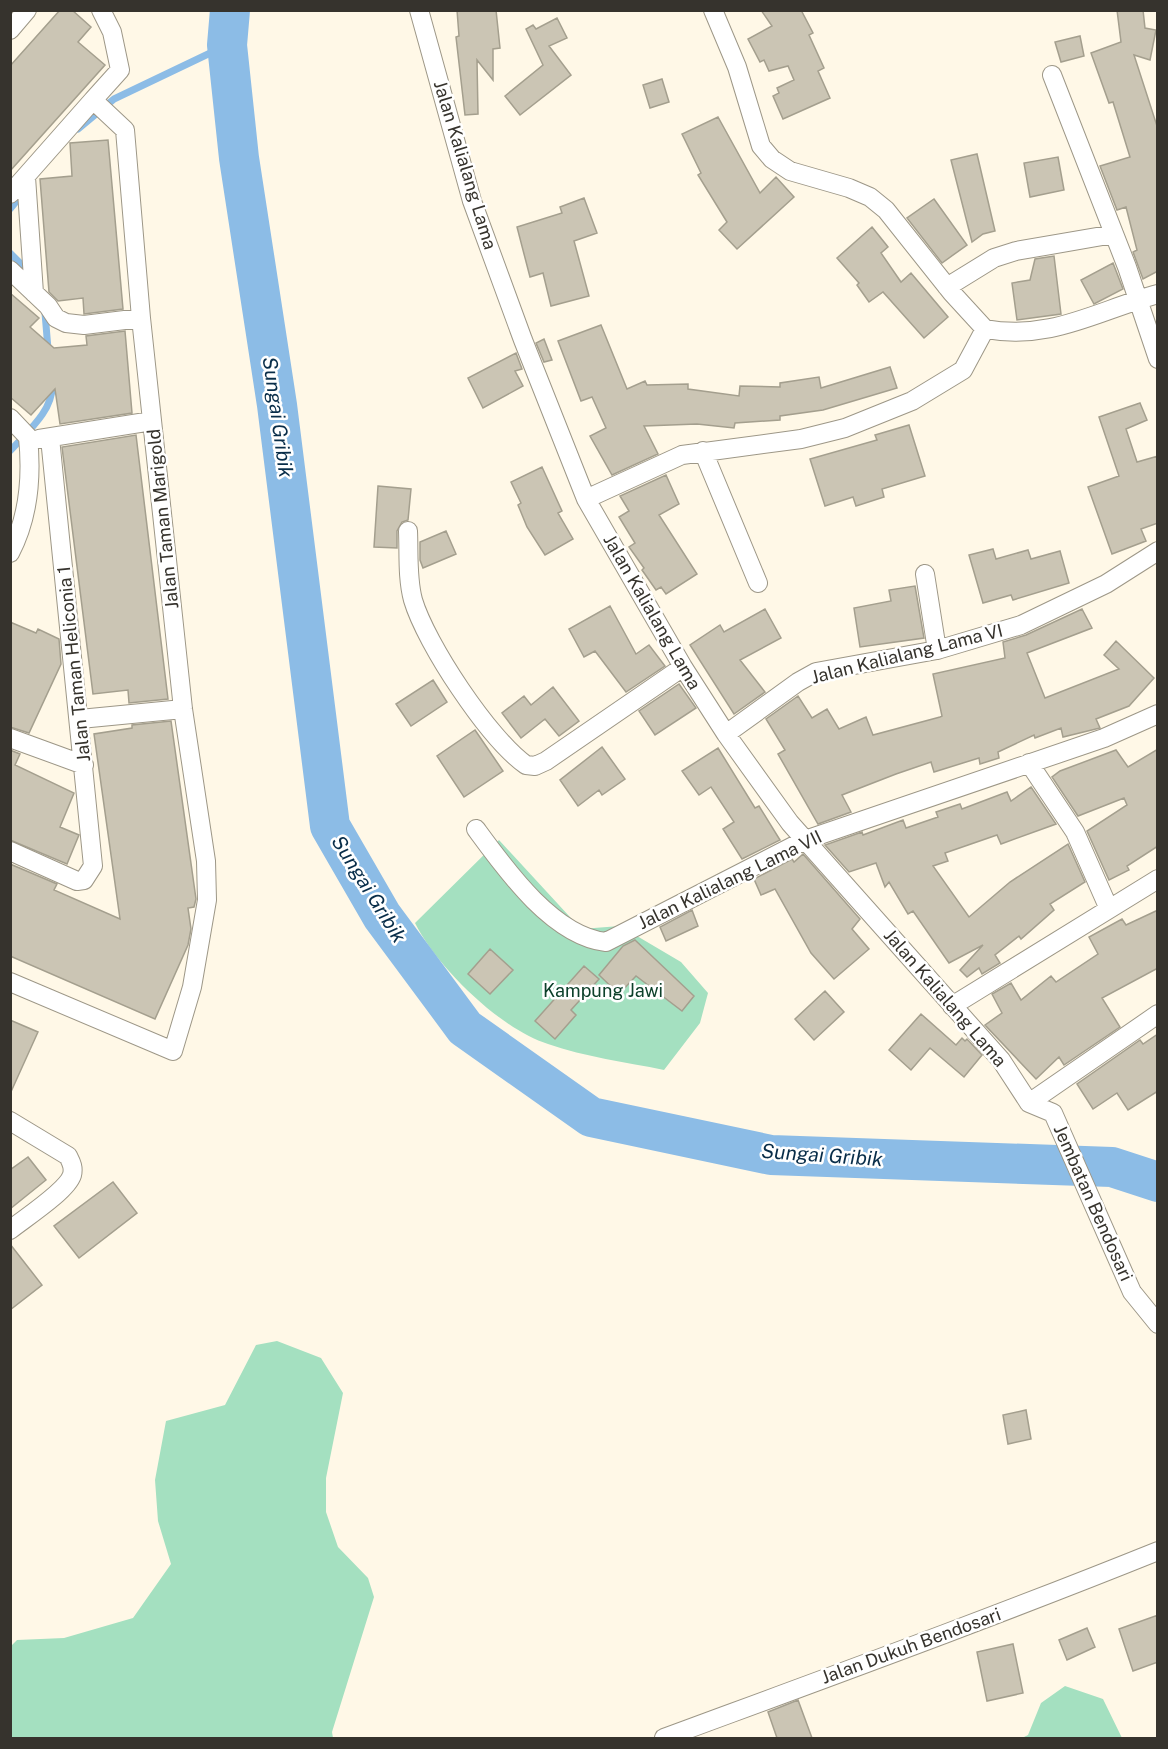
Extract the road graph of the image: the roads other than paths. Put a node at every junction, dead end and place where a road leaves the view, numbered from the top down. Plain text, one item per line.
1 (27, 10) edge
2 (101, 10) edge
3 (419, 10) edge
4 (713, 10) edge
5 (10, 30) edge
6 (1052, 75) dead end
7 (96, 101) junction
8 (23, 187) edge
9 (1114, 234) junction
10 (10, 270) edge
11 (947, 287) junction
12 (38, 290) junction
13 (1158, 294) edge
14 (1137, 300) junction
15 (141, 318) junction
16 (982, 336) junction
17 (1158, 359) edge
18 (152, 421) junction
19 (22, 431) edge
20 (50, 438) junction
21 (703, 451) junction
22 (586, 499) junction
23 (408, 531) dead end
24 (1158, 551) edge
25 (10, 553) edge
26 (925, 574) dead end
27 (758, 583) dead end
28 (937, 650) junction
29 (683, 667) junction
30 (183, 709) junction
31 (1158, 714) edge
32 (80, 719) junction
33 (726, 734) junction
34 (10, 738) edge
35 (1029, 763) junction
36 (84, 765) junction
37 (476, 829) dead end
38 (805, 840) junction
39 (10, 851) edge
40 (1158, 879) edge
41 (1109, 909) junction
42 (10, 982) edge
43 (952, 1006) junction
44 (1158, 1014) edge
45 (1029, 1103) junction
46 (10, 1121) edge
47 (10, 1230) edge
48 (1158, 1324) edge
49 (1158, 1551) edge
50 (664, 1738) edge

1 - 5 street
2 - 7 street
3 - 22 street, Jalan Kalialang Lama
4 - 11 street
6 - 9 street
7 - 8 street
7 - 15 street, Jalan Taman Marigold
8 - 12 street
9 - 11 street
9 - 14 street
10 - 12 street
11 - 16 street
12 - 15 street
13 - 14 street
14 - 16 street
14 - 17 street
15 - 18 street, Jalan Taman Marigold
16 - 21 street
18 - 20 street
18 - 30 street, Jalan Taman Marigold
19 - 20 street
19 - 25 street
20 - 32 street, Jalan Taman Heliconia 1
21 - 22 street
21 - 27 street
22 - 29 street, Jalan Kalialang Lama
23 - 29 street
24 - 28 street, Jalan Kalialang Lama VI
26 - 28 street
28 - 33 street, Jalan Kalialang Lama VI
29 - 33 street, Jalan Kalialang Lama
30 - 32 street
30 - 42 street, Jalan Taman Marigold
31 - 35 street, Jalan Kalialang Lama VII
32 - 36 street, Jalan Taman Heliconia 1
33 - 38 street, Jalan Kalialang Lama
34 - 36 street
35 - 38 street, Jalan Kalialang Lama VII
35 - 41 street
36 - 39 street, Jalan Taman Heliconia 1
37 - 38 street, Jalan Kalialang Lama VII
38 - 43 street, Jalan Kalialang Lama
40 - 41 street
41 - 43 street
43 - 45 street, Jalan Kalialang Lama
44 - 45 street
45 - 48 street, Jembatan Bendosari
46 - 47 street
49 - 50 street, Jalan Dukuh Bendosari

